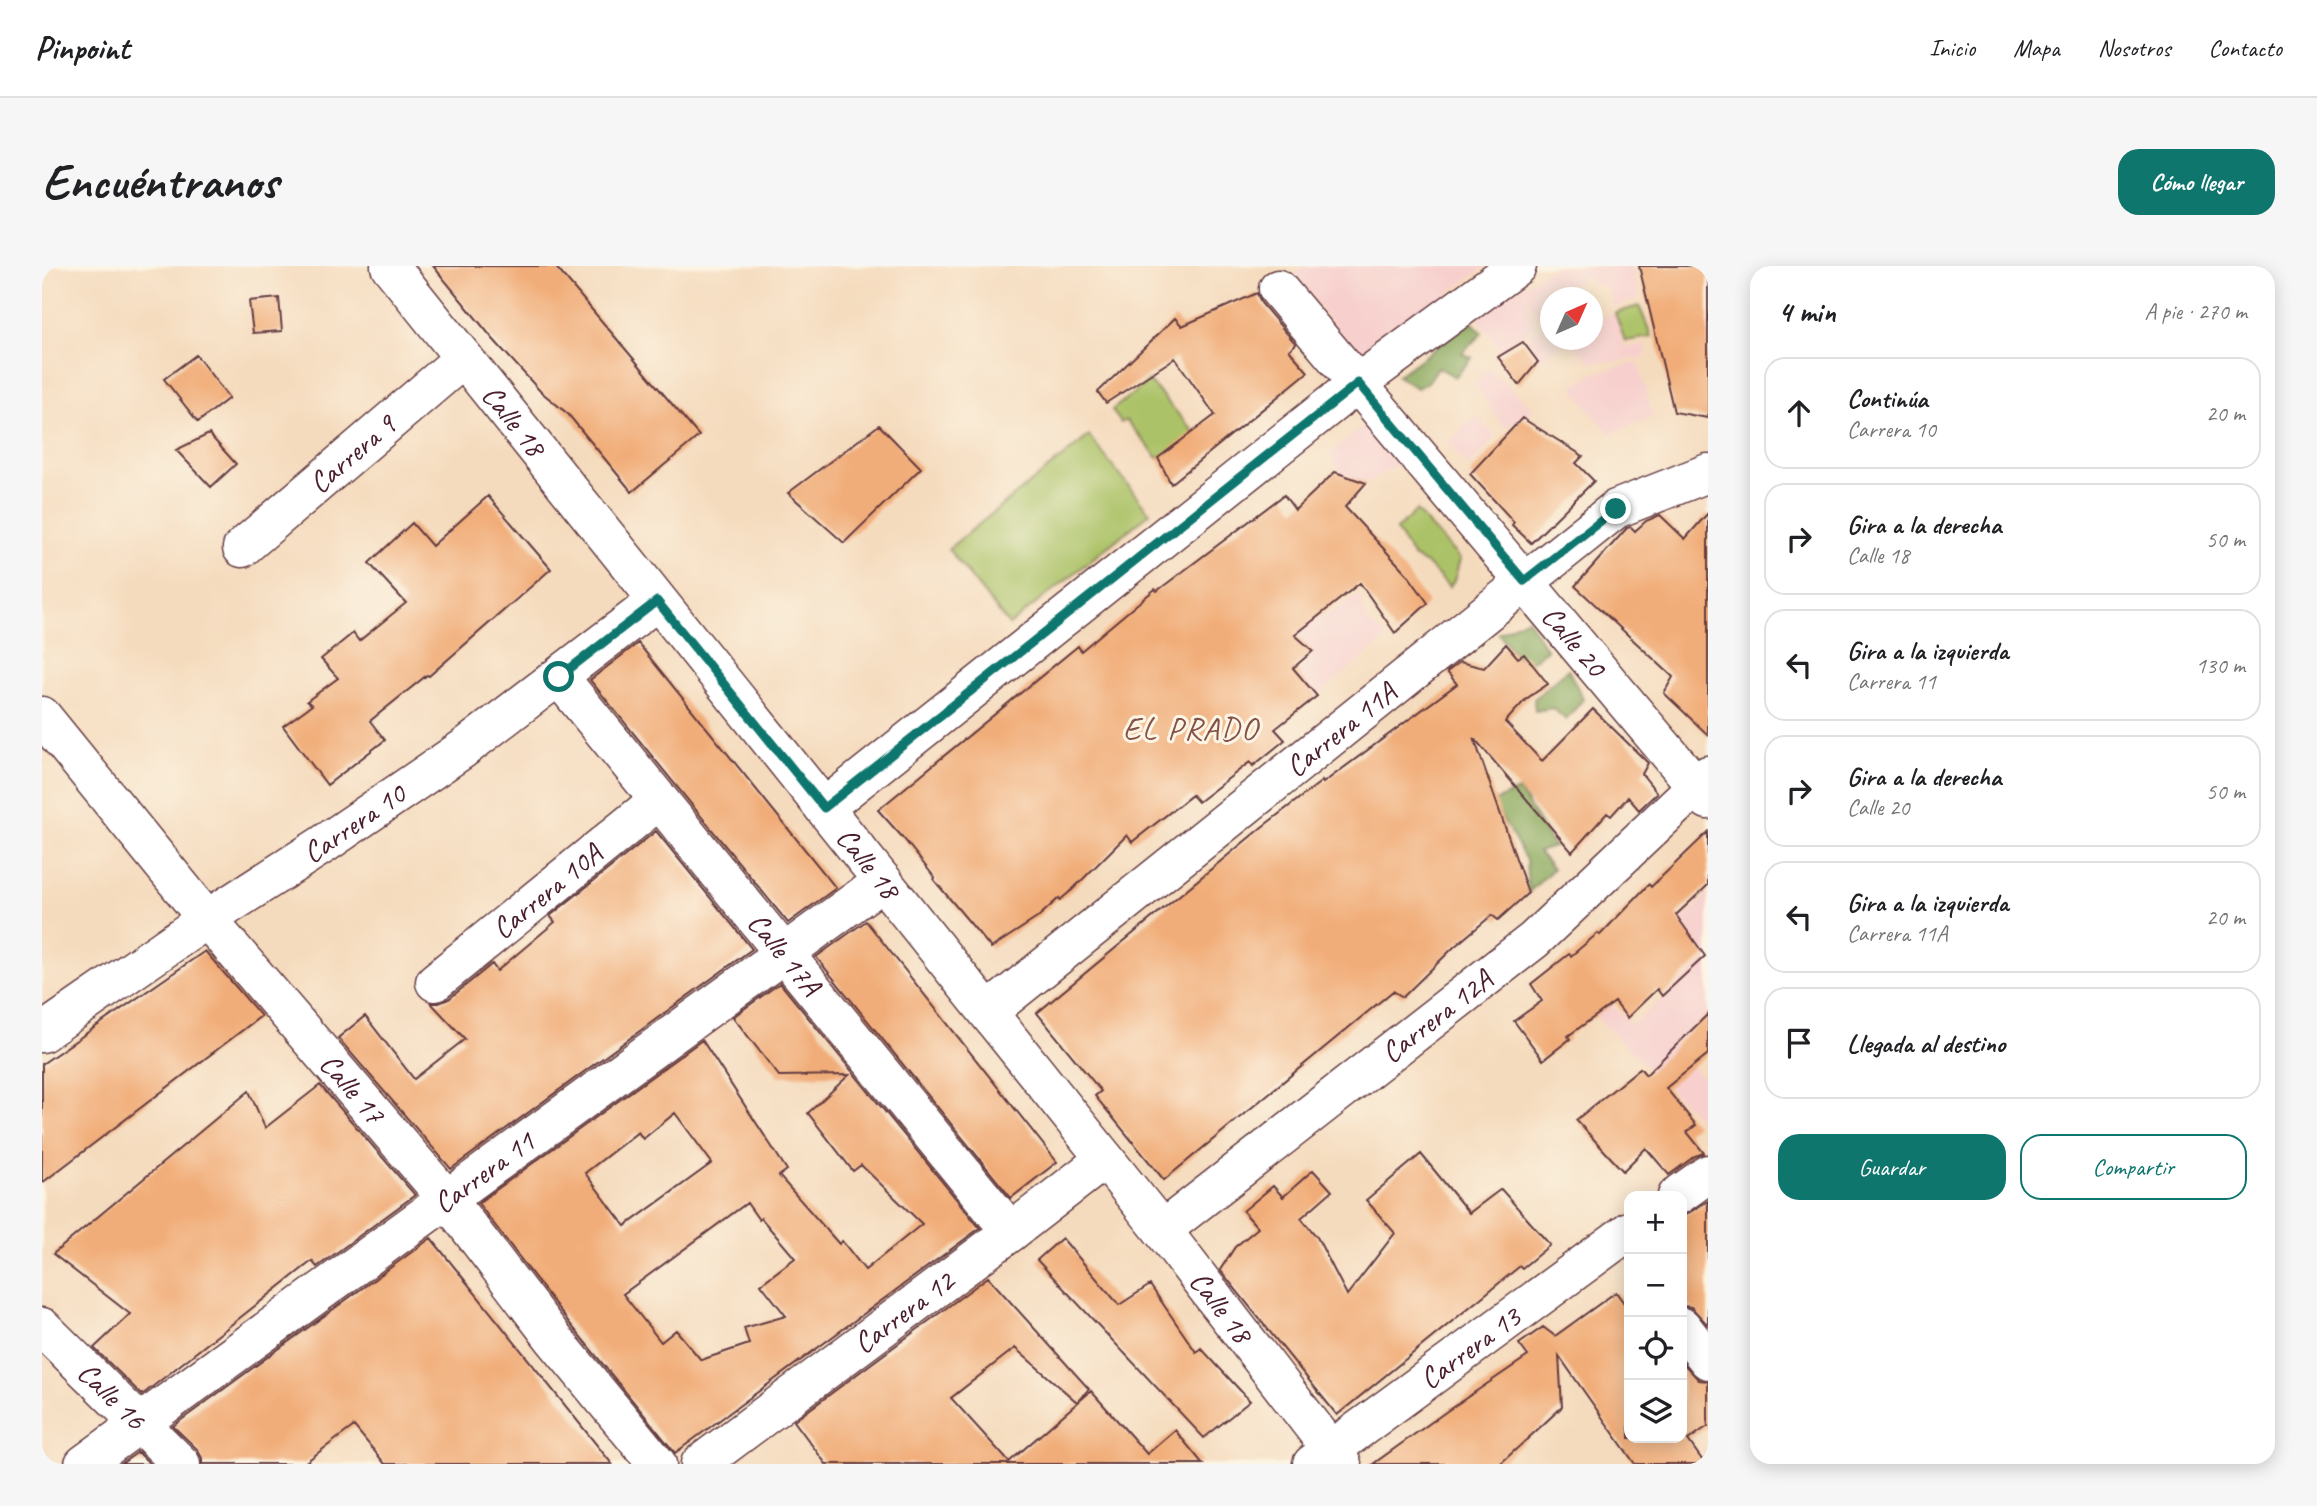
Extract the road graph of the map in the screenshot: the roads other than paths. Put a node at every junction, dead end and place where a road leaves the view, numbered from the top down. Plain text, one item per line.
1 (390, 266) edge
2 (1517, 266) edge
3 (1278, 289) dead end
4 (464, 358) junction
5 (1358, 383) junction
6 (1708, 473) edge
7 (242, 548) dead end
8 (1524, 581) junction
9 (657, 601) junction
10 (559, 677) junction
11 (42, 716) edge
12 (1704, 787) edge
13 (659, 800) junction
14 (824, 808) junction
15 (883, 881) junction
16 (207, 919) junction
17 (785, 954) junction
18 (435, 982) dead end
19 (988, 1012) junction
20 (42, 1033) edge
21 (1105, 1159) junction
22 (1708, 1174) edge
23 (1684, 1191) edge
24 (448, 1200) junction
25 (1162, 1230) junction
26 (1011, 1232) junction
27 (1624, 1245) edge
28 (42, 1327) edge
29 (1687, 1333) edge
30 (1708, 1360) edge
31 (139, 1423) junction
32 (1328, 1459) edge
33 (84, 1464) edge
34 (181, 1464) edge
35 (657, 1464) edge
36 (700, 1464) edge

1 - 4 street, Calle 18
2 - 5 street
3 - 5 street, Calle 20
4 - 7 street, Carrera 9
4 - 9 street, Calle 18
5 - 8 street, Calle 20
5 - 14 street
6 - 8 street, Carrera 11A
8 - 12 street, Calle 20
8 - 19 street, Carrera 11A
9 - 10 street, Carrera 10
9 - 14 street, Calle 18
10 - 13 street, Calle 17A
10 - 16 street, Carrera 10
11 - 16 street, Calle 17
12 - 25 street, Carrera 12A
13 - 17 street, Calle 17A
13 - 18 street, Carrera 10A
14 - 15 street, Calle 18
15 - 17 street, Carrera 11
15 - 19 street, Calle 18
16 - 20 street, Carrera 10
16 - 24 street, Calle 17
17 - 24 street, Carrera 11
17 - 26 street, Calle 17A
19 - 21 street, Calle 18
21 - 25 street, Calle 18
21 - 26 street, Carrera 12
22 - 23 street
24 - 31 street, Carrera 11
24 - 35 street, Calle 17
25 - 32 street, Calle 18
26 - 36 street, Carrera 12
27 - 32 street, Carrera 13
28 - 31 street, Calle 16
29 - 30 street
31 - 33 street, Carrera 11
31 - 34 street, Calle 16

